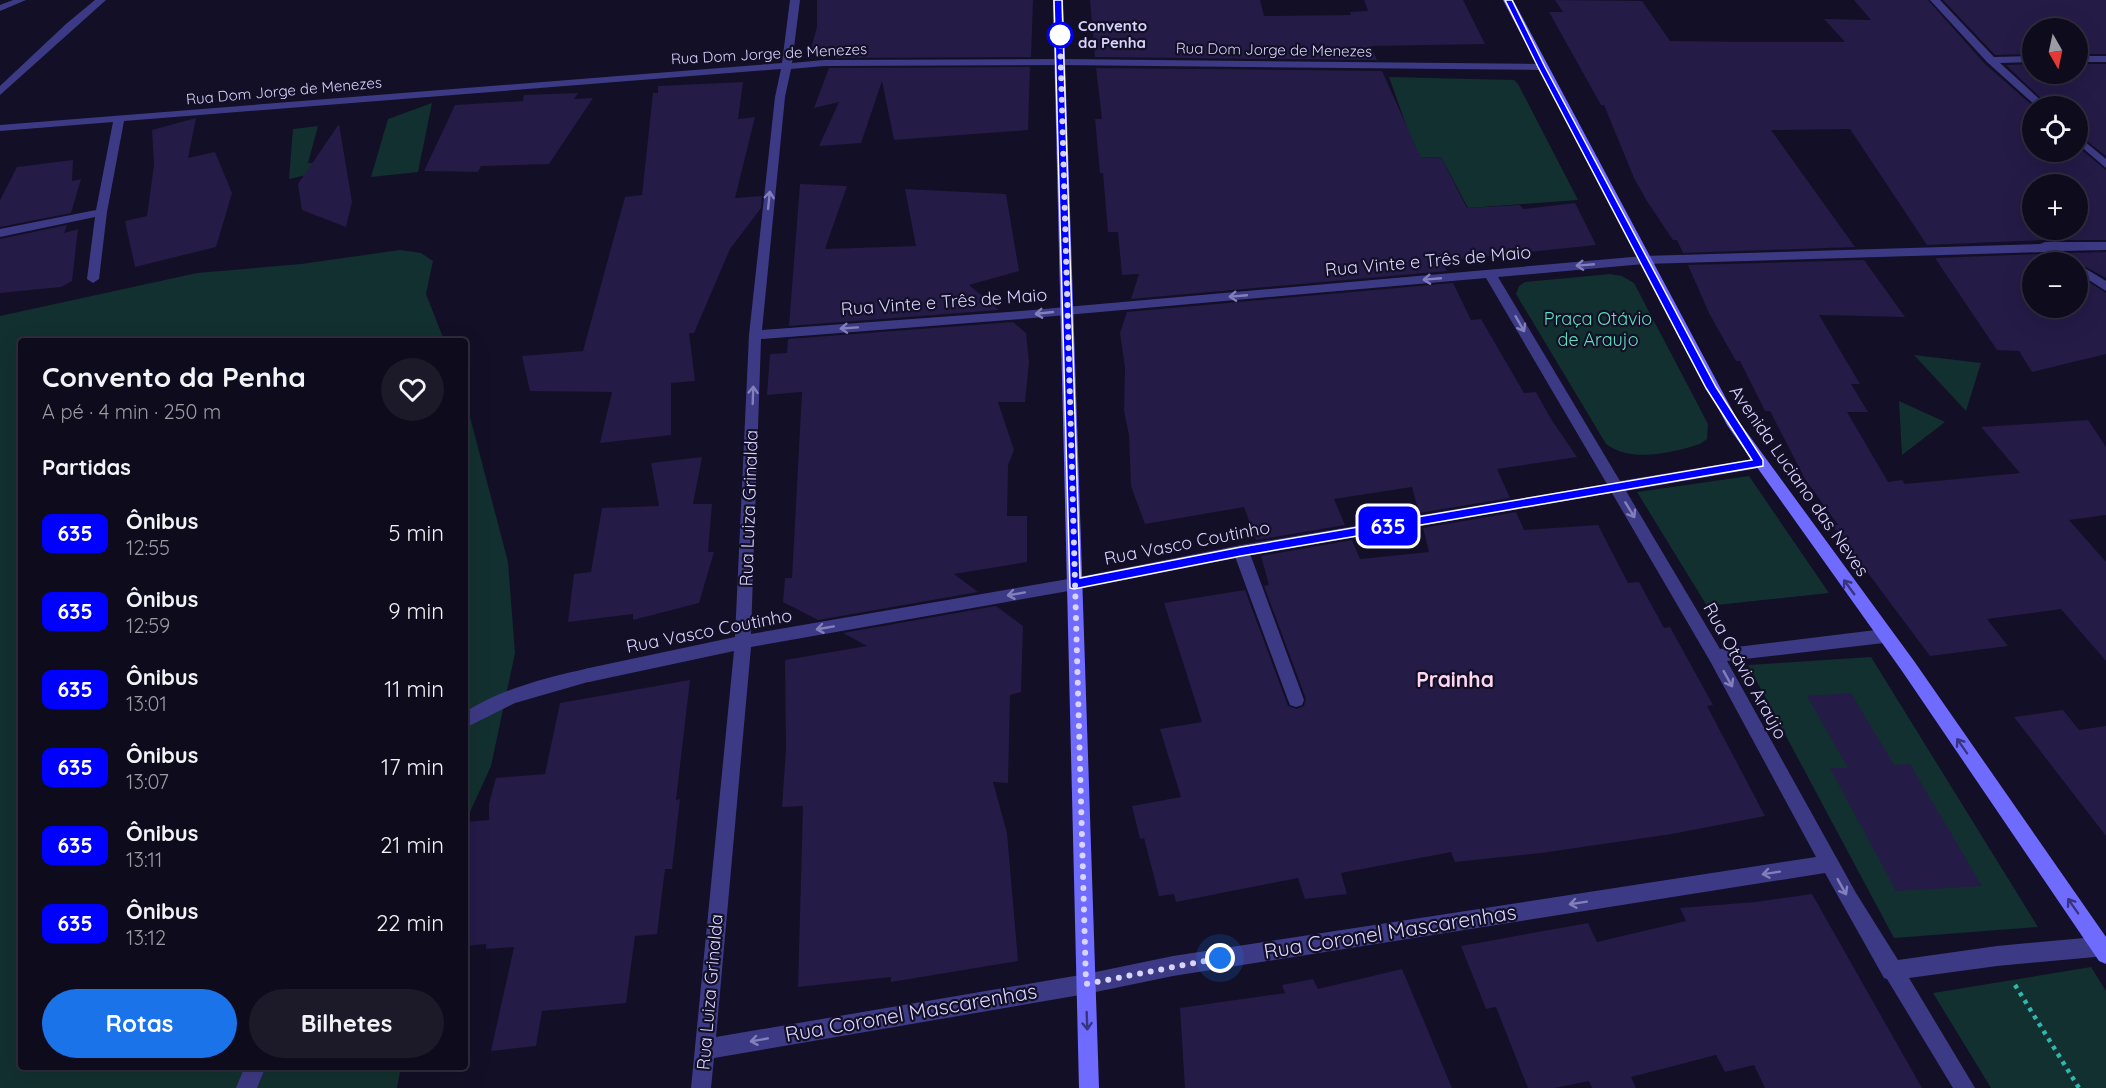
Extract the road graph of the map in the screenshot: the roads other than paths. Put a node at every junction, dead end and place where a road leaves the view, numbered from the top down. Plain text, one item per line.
1 (21, 0) edge
2 (101, 0) edge
3 (795, 0) edge
4 (1058, 0) edge
5 (1509, 0) edge
6 (1935, 0) edge
7 (0, 8) edge
8 (2022, 59) edge
9 (2088, 59) edge
10 (2106, 59) edge
11 (1990, 60) junction
12 (1061, 62) junction
13 (787, 66) junction
14 (1542, 67) junction
15 (0, 92) edge
16 (2031, 96) edge
17 (119, 119) junction
18 (0, 128) edge
19 (2088, 148) edge
20 (2106, 165) edge
21 (101, 212) junction
22 (0, 233) edge
23 (2045, 246) junction
24 (2106, 246) edge
25 (2054, 252) edge
26 (1644, 260) junction
27 (1490, 274) junction
28 (2088, 275) edge
29 (93, 279) dead end
30 (2106, 287) edge
31 (1067, 311) junction
32 (755, 335) junction
33 (1759, 463) junction
34 (1615, 486) junction
35 (1241, 551) junction
36 (1074, 584) junction
37 (1884, 636) junction
38 (743, 642) junction
39 (1716, 656) junction
40 (1296, 700) dead end
41 (468, 719) edge
42 (1829, 864) junction
43 (2104, 949) edge
44 (1892, 970) junction
45 (1086, 984) junction
46 (705, 1049) junction
47 (254, 1070) edge
48 (246, 1088) edge
49 (701, 1088) edge
50 (1089, 1088) edge
51 (1965, 1088) edge

1 - 7 street
2 - 15 street
3 - 13 street, Rua Luiza Grinalda
4 - 12 main road
5 - 14 main road, Avenida Luciano das Neves
6 - 11 street
8 - 11 street
9 - 10 street
11 - 16 street
12 - 13 street, Rua Dom Jorge de Menezes
12 - 14 street, Rua Dom Jorge de Menezes
12 - 31 main road
13 - 17 street, Rua Dom Jorge de Menezes
32 -> 13 street, Rua Luiza Grinalda
14 - 26 main road, Avenida Luciano das Neves
17 - 18 street, Rua Dom Jorge de Menezes
17 - 21 street
19 - 20 street
21 - 22 street
21 - 29 street
23 - 24 street, Rua Vinte e Três de Maio
23 - 25 street
23 - 26 street, Rua Vinte e Três de Maio
26 -> 27 street, Rua Vinte e Três de Maio
26 - 33 main road, Avenida Luciano das Neves
27 -> 31 street, Rua Vinte e Três de Maio
27 -> 34 street, Rua Otávio Araújo
28 - 30 street
31 -> 32 street, Rua Vinte e Três de Maio
31 - 36 main road
38 -> 32 street, Rua Luiza Grinalda
33 - 34 street, Rua Vasco Coutinho
37 -> 33 main road, Avenida Luciano das Neves
34 - 35 street, Rua Vasco Coutinho
34 -> 39 street, Rua Otávio Araújo
35 - 36 street, Rua Vasco Coutinho
35 - 40 street
36 -> 38 street, Rua Vasco Coutinho
36 - 45 main road
37 - 39 street
43 -> 37 main road, Avenida Luciano das Neves
38 - 41 street, Rua Vasco Coutinho
38 - 46 street, Rua Luiza Grinalda
39 -> 42 street, Rua Otávio Araújo
42 -> 44 street, Rua Otávio Araújo
42 -> 45 street, Rua Coronel Mascarenhas
43 - 44 street
44 - 51 street, Rua Otávio Araújo
45 -> 46 street, Rua Coronel Mascarenhas
45 -> 50 main road
46 - 49 street, Rua Luiza Grinalda
47 - 48 street

